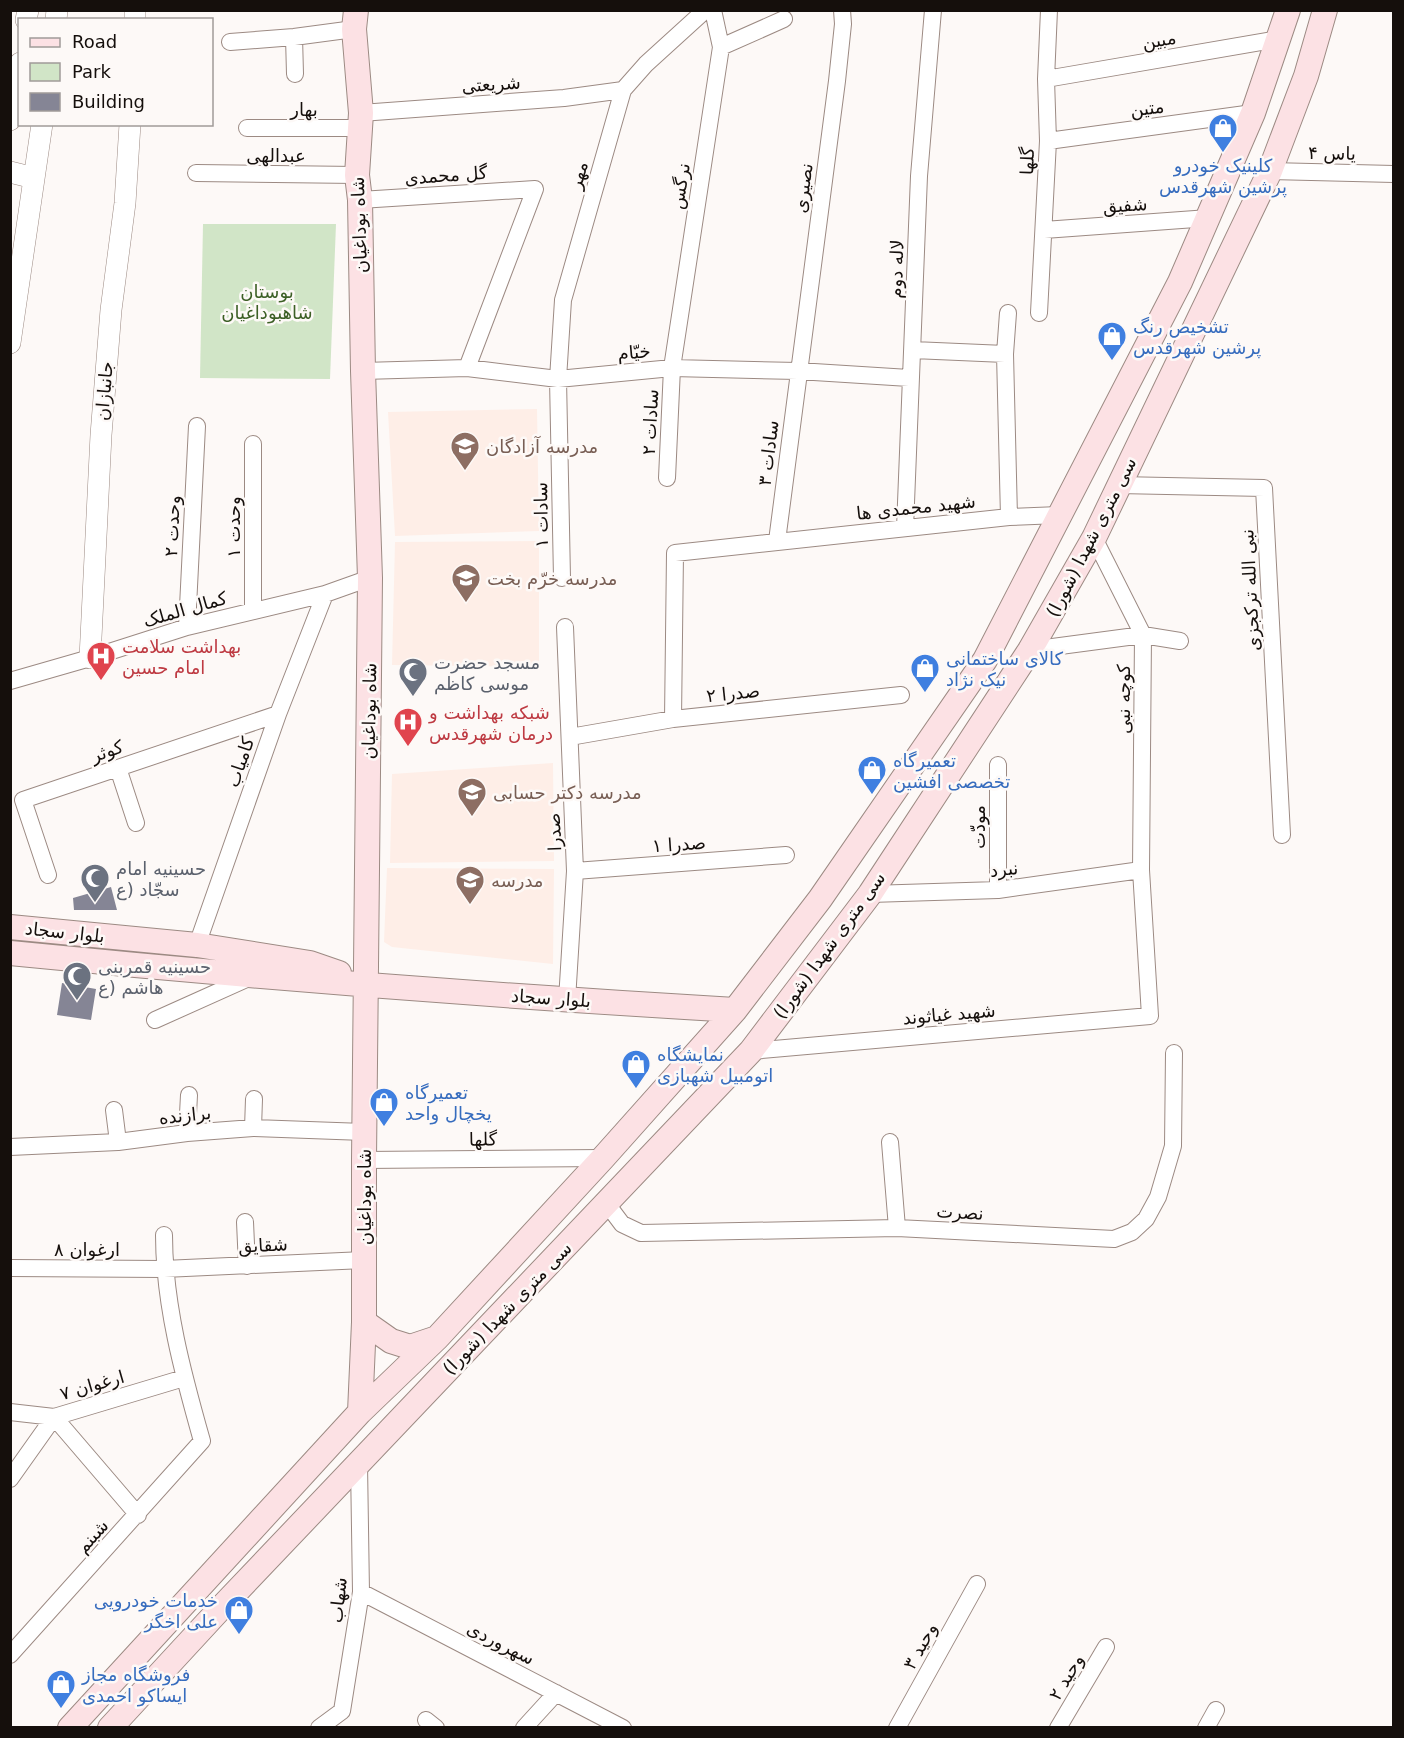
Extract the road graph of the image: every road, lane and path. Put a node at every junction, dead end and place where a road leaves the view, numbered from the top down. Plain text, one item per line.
1 (842, 10) edge
2 (933, 10) edge
3 (1049, 10) edge
4 (1288, 10) edge
5 (1325, 10) edge
6 (707, 12) edge
7 (784, 19) dead end
8 (355, 20) edge
9 (294, 38) junction
10 (1279, 39) junction
11 (230, 42) dead end
12 (721, 47) junction
13 (18, 74) edge
14 (295, 74) dead end
15 (1046, 80) junction
16 (623, 90) junction
17 (1253, 113) junction
18 (10, 120) edge
19 (361, 120) junction
20 (42, 126) edge
21 (130, 126) edge
22 (247, 128) dead end
23 (1048, 141) junction
24 (1270, 171) junction
25 (10, 172) edge
26 (196, 174) dead end
27 (1394, 174) edge
28 (357, 175) junction
29 (34, 178) junction
30 (360, 200) junction
31 (1209, 218) junction
32 (1044, 230) junction
33 (1008, 313) dead end
34 (1039, 313) dead end
35 (10, 343) edge
36 (913, 350) junction
37 (1005, 354) junction
38 (672, 368) junction
39 (467, 369) junction
40 (363, 371) junction
41 (798, 371) junction
42 (909, 378) junction
43 (558, 379) junction
44 (197, 426) dead end
45 (253, 444) dead end
46 (667, 478) dead end
47 (1118, 485) junction
48 (1059, 515) junction
49 (1009, 517) junction
50 (905, 528) junction
51 (1094, 538) junction
52 (777, 541) junction
53 (370, 578) junction
54 (562, 578) dead end
55 (325, 594) junction
56 (253, 610) junction
57 (187, 627) junction
58 (565, 627) dead end
59 (1143, 635) junction
60 (1180, 641) dead end
61 (1030, 650) junction
62 (90, 658) junction
63 (10, 681) edge
64 (901, 695) dead end
65 (278, 714) junction
66 (673, 719) junction
67 (570, 738) junction
68 (998, 765) dead end
69 (118, 768) junction
70 (893, 795) junction
71 (922, 813) junction
72 (136, 823) dead end
73 (1282, 835) dead end
74 (786, 855) dead end
75 (1141, 870) junction
76 (575, 871) junction
77 (48, 875) dead end
78 (998, 890) junction
79 (870, 894) junction
80 (10, 927) edge
81 (53, 932) junction
82 (197, 945) junction
83 (10, 953) edge
84 (48, 957) junction
85 (254, 976) junction
86 (367, 983) junction
87 (567, 1000) junction
88 (735, 1010) junction
89 (1150, 1016) joint
90 (155, 1020) dead end
91 (751, 1051) junction
92 (1174, 1053) dead end
93 (189, 1095) dead end
94 (254, 1099) dead end
95 (114, 1110) dead end
96 (253, 1128) junction
97 (364, 1132) junction
98 (187, 1133) junction
99 (118, 1142) junction
100 (890, 1142) dead end
101 (10, 1147) edge
102 (603, 1158) junction
103 (364, 1160) junction
104 (607, 1204) junction
105 (245, 1222) dead end
106 (897, 1228) junction
107 (164, 1235) dead end
108 (364, 1260) junction
109 (248, 1266) junction
110 (10, 1268) edge
111 (164, 1269) junction
112 (364, 1322) junction
113 (437, 1338) junction
114 (184, 1378) junction
115 (10, 1412) edge
116 (360, 1412) junction
117 (54, 1417) junction
118 (359, 1464) junction
119 (10, 1479) edge
120 (138, 1515) junction
121 (977, 1584) dead end
122 (196, 1588) junction
123 (361, 1592) junction
124 (218, 1611) junction
125 (1106, 1647) dead end
126 (10, 1655) edge
127 (556, 1693) junction
128 (1216, 1710) dead end
129 (343, 1719) edge
130 (115, 1725) edge
131 (70, 1728) edge
132 (319, 1728) edge
133 (524, 1728) edge
134 (623, 1728) edge
135 (897, 1728) edge
136 (1058, 1728) edge
137 (1206, 1728) edge

1 - 41 street, نصیری
2 - 36 street, لاله دوم
3 - 15 street, گلها
4 - 10 main road, سی متری شهدا (شورا)
5 - 24 main road, سی متری شهدا (شورا)
6 - 12 street, نرگس
6 - 16 street, مهر
7 - 12 street
8 - 9 street
8 - 19 main road, شاه بوداغیان
9 - 11 street
9 - 14 street
10 - 15 street, مبین
10 - 17 main road, سی متری شهدا (شورا)
12 - 38 street, نرگس
13 - 18 street
15 - 23 street, گلها
16 - 19 street, شریعتی
16 - 43 street, مهر
17 - 23 street, متین
17 - 31 main road, سی متری شهدا (شورا)
19 - 22 street, بهار
19 - 28 main road, شاه بوداغیان
20 - 29 street
21 - 62 street, جانبازان
23 - 32 street, گلها
24 - 27 street, یاس ۴
24 - 47 main road, سی متری شهدا (شورا)
25 - 29 street
26 - 28 street, عبدالهی
28 - 30 main road, شاه بوداغیان
29 - 35 street
30 - 39 street, گل محمدی
30 - 40 main road, شاه بوداغیان
31 - 32 street, شفیق
31 - 48 main road, سی متری شهدا (شورا)
32 - 34 street, گلها
33 - 37 street
36 - 37 street
36 - 42 street, لاله دوم
37 - 49 street
38 - 41 street, خیّام
38 - 43 street, خیّام
38 - 46 street, سادات ۲
39 - 40 street, خیّام
39 - 43 street, خیّام
40 - 53 main road, شاه بوداغیان
41 - 42 street, خیّام
41 - 52 street, سادات ۳
42 - 50 street, لاله دوم
43 - 54 street, سادات ۱
44 - 57 street, وحدت ۲
45 - 56 street, وحدت ۱
47 - 51 main road, سی متری شهدا (شورا)
47 - 73 street, نبی الله ترکجزی
48 - 49 street, شهید محمدی ها
48 - 70 main road, سی متری شهدا (شورا)
49 - 50 street, شهید محمدی ها
50 - 52 street, شهید محمدی ها
51 - 59 street, کوچه نبی
51 - 61 main road, سی متری شهدا (شورا)
52 - 66 street, شهید محمدی ها
53 - 55 street, کمال الملک
53 - 86 main road, شاه بوداغیان
55 - 56 street, کمال الملک
55 - 65 street, کامیاب
56 - 57 street, کمال الملک
57 - 62 street, کمال الملک
58 - 67 street, صدرا
59 - 60 street
59 - 61 street
59 - 75 street, کوچه نبی
61 - 71 main road, سی متری شهدا (شورا)
62 - 63 street, کمال الملک
64 - 66 street, صدرا ۲
65 - 69 street, کوثر
65 - 82 street, کامیاب
66 - 67 street, صدرا ۲
67 - 76 street, صدرا
68 - 78 street, مودّت
69 - 72 street
69 - 77 street, کوثر
70 - 71 main road
70 - 88 main road, سی متری شهدا (شورا)
71 - 79 main road, سی متری شهدا (شورا)
74 - 76 street, صدرا ۱
75 - 78 street, نبرد
75 - 89 street, کوچه نبی
76 - 87 street, صدرا
78 - 79 street, نبرد
79 - 91 main road, سی متری شهدا (شورا)
80 - 81 main road, بلوار سجاد
81 - 82 main road, بلوار سجاد
81 - 84 main road
82 - 86 main road, بلوار سجاد
83 - 84 main road, بلوار سجاد
84 - 85 main road, بلوار سجاد
85 - 86 main road, بلوار سجاد
85 - 90 street
86 - 87 main road, بلوار سجاد
86 - 97 main road, شاه بوداغیان
87 - 88 main road, بلوار سجاد
88 - 102 main road, سی متری شهدا (شورا)
89 - 91 street, شهید غیاثوند
91 - 104 main road, سی متری شهدا (شورا)
92 - 106 street, نصرت
93 - 98 street
94 - 96 street
95 - 99 street
96 - 97 street, برازنده
96 - 98 street, برازنده
97 - 103 main road, شاه بوداغیان
98 - 99 street, برازنده
99 - 101 street, برازنده
100 - 106 street
102 - 103 street, گلها
102 - 113 main road, سی متری شهدا (شورا)
103 - 108 main road, شاه بوداغیان
104 - 106 street, نصرت
104 - 118 main road, سی متری شهدا (شورا)
105 - 109 street
107 - 111 street
108 - 109 street, شقایق
108 - 112 main road, شاه بوداغیان
109 - 111 street, شقایق
110 - 111 street, ارغوان ۸
111 - 114 street
112 - 113 main road
112 - 116 main road, شاه بوداغیان
113 - 116 main road, سی متری شهدا (شورا)
114 - 117 street, ارغوان ۷
114 - 120 street, شبنم
115 - 117 street, ارغوان ۷
116 - 122 main road, سی متری شهدا (شورا)
117 - 119 street
117 - 120 street
118 - 123 street, شهاب
118 - 124 main road, سی متری شهدا (شورا)
120 - 126 street, شبنم
121 - 135 street, وحید ۳
122 - 124 main road
122 - 131 main road, سی متری شهدا (شورا)
123 - 127 street, سهروردی
123 - 129 street, شهاب
124 - 130 main road, سی متری شهدا (شورا)
125 - 136 street, وحید ۲
127 - 133 street
127 - 134 street, سهروردی
128 - 137 street
129 - 132 street, شهاب

